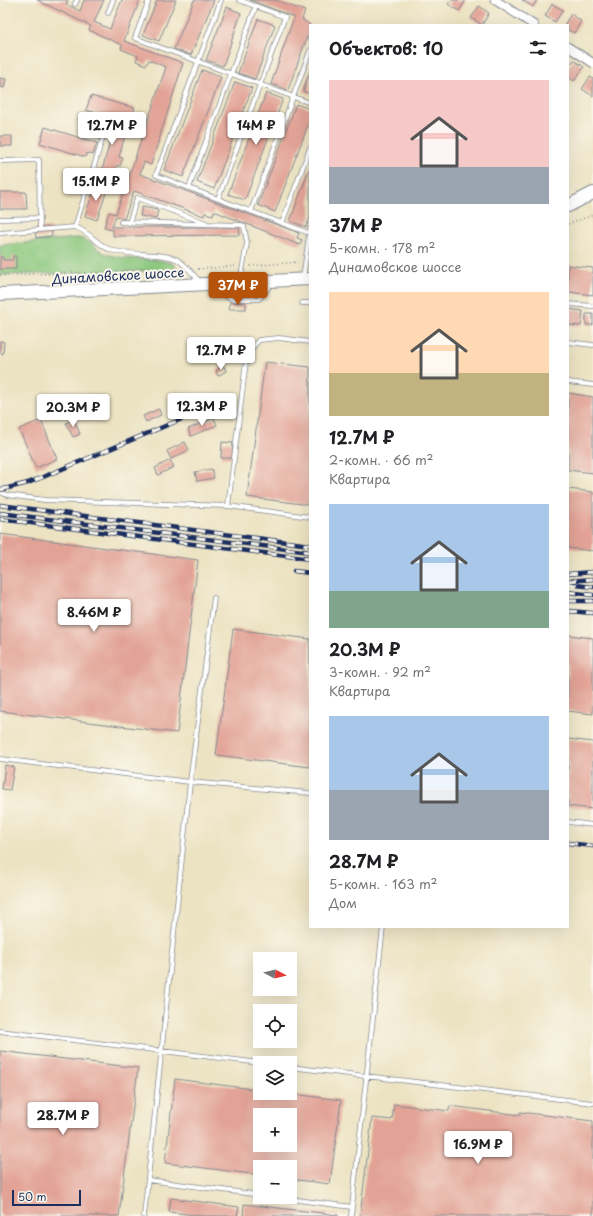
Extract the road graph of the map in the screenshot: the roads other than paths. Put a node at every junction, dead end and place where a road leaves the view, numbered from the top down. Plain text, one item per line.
1 (113, 0) edge
2 (149, 0) edge
3 (221, 0) edge
4 (239, 0) edge
5 (495, 0) edge
6 (256, 6) junction
7 (108, 13) dead end
8 (532, 24) edge
9 (569, 48) edge
10 (309, 54) edge
11 (198, 61) junction
12 (593, 63) edge
13 (231, 74) junction
14 (260, 84) junction
15 (293, 97) junction
16 (309, 103) edge
17 (104, 134) dead end
18 (309, 151) edge
19 (0, 161) edge
20 (189, 188) junction
21 (593, 193) edge
22 (218, 199) junction
23 (569, 205) edge
24 (251, 211) junction
25 (40, 218) junction
26 (0, 219) edge
27 (120, 222) dead end
28 (129, 223) junction
29 (282, 223) junction
30 (210, 224) junction
31 (75, 227) junction
32 (40, 230) junction
33 (309, 231) edge
34 (0, 234) edge
35 (306, 279) edge
36 (275, 280) junction
37 (240, 282) junction
38 (203, 285) junction
39 (0, 294) edge
40 (302, 303) dead end
41 (309, 303) edge
42 (569, 304) edge
43 (593, 306) edge
44 (309, 342) edge
45 (569, 342) edge
46 (593, 345) edge
47 (569, 382) edge
48 (593, 386) edge
49 (0, 492) edge
50 (228, 506) junction
51 (309, 517) edge
52 (214, 598) dead end
53 (0, 759) edge
54 (190, 782) junction
55 (309, 793) edge
56 (569, 822) edge
57 (593, 825) edge
58 (384, 928) edge
59 (0, 1031) edge
60 (161, 1052) junction
61 (253, 1062) edge
62 (297, 1068) edge
63 (367, 1076) junction
64 (593, 1103) edge
65 (148, 1180) junction
66 (253, 1194) edge
67 (297, 1200) edge
68 (352, 1207) junction
69 (144, 1216) edge
70 (351, 1216) edge

1 - 7 lane
2 - 11 lane
3 - 11 lane
4 - 6 lane
5 - 8 street
6 - 13 lane
6 - 14 lane
9 - 12 street
10 - 15 lane
11 - 13 lane
11 - 20 lane
13 - 14 lane
13 - 20 lane
14 - 15 lane
14 - 22 lane
15 - 16 lane
15 - 24 lane
17 - 31 lane
18 - 29 lane
19 - 25 lane
20 - 22 lane
21 - 23 main road
22 - 24 lane
24 - 29 lane
25 - 26 lane
25 - 32 lane
27 - 28 lane
28 - 30 lane
28 - 30 lane
29 - 33 lane
30 - 37 lane
31 - 32 lane
31 - 38 lane
32 - 34 lane
33 - 35 lane
35 - 36 main road, Динамовское шоссе
36 - 37 main road, Динамовское шоссе
36 - 38 lane
37 - 38 main road, Динамовское шоссе
38 - 39 main road, Динамовское шоссе
40 - 41 lane
42 - 43 lane
44 - 50 lane
45 - 46 lane
47 - 48 lane
49 - 50 lane
50 - 51 lane
52 - 54 lane
53 - 54 lane
54 - 55 lane
54 - 60 lane
56 - 57 lane
58 - 63 lane
59 - 60 lane
60 - 61 lane
60 - 65 lane
62 - 63 lane
63 - 64 lane
63 - 68 lane
65 - 66 lane
65 - 69 lane
67 - 68 lane
68 - 70 lane

